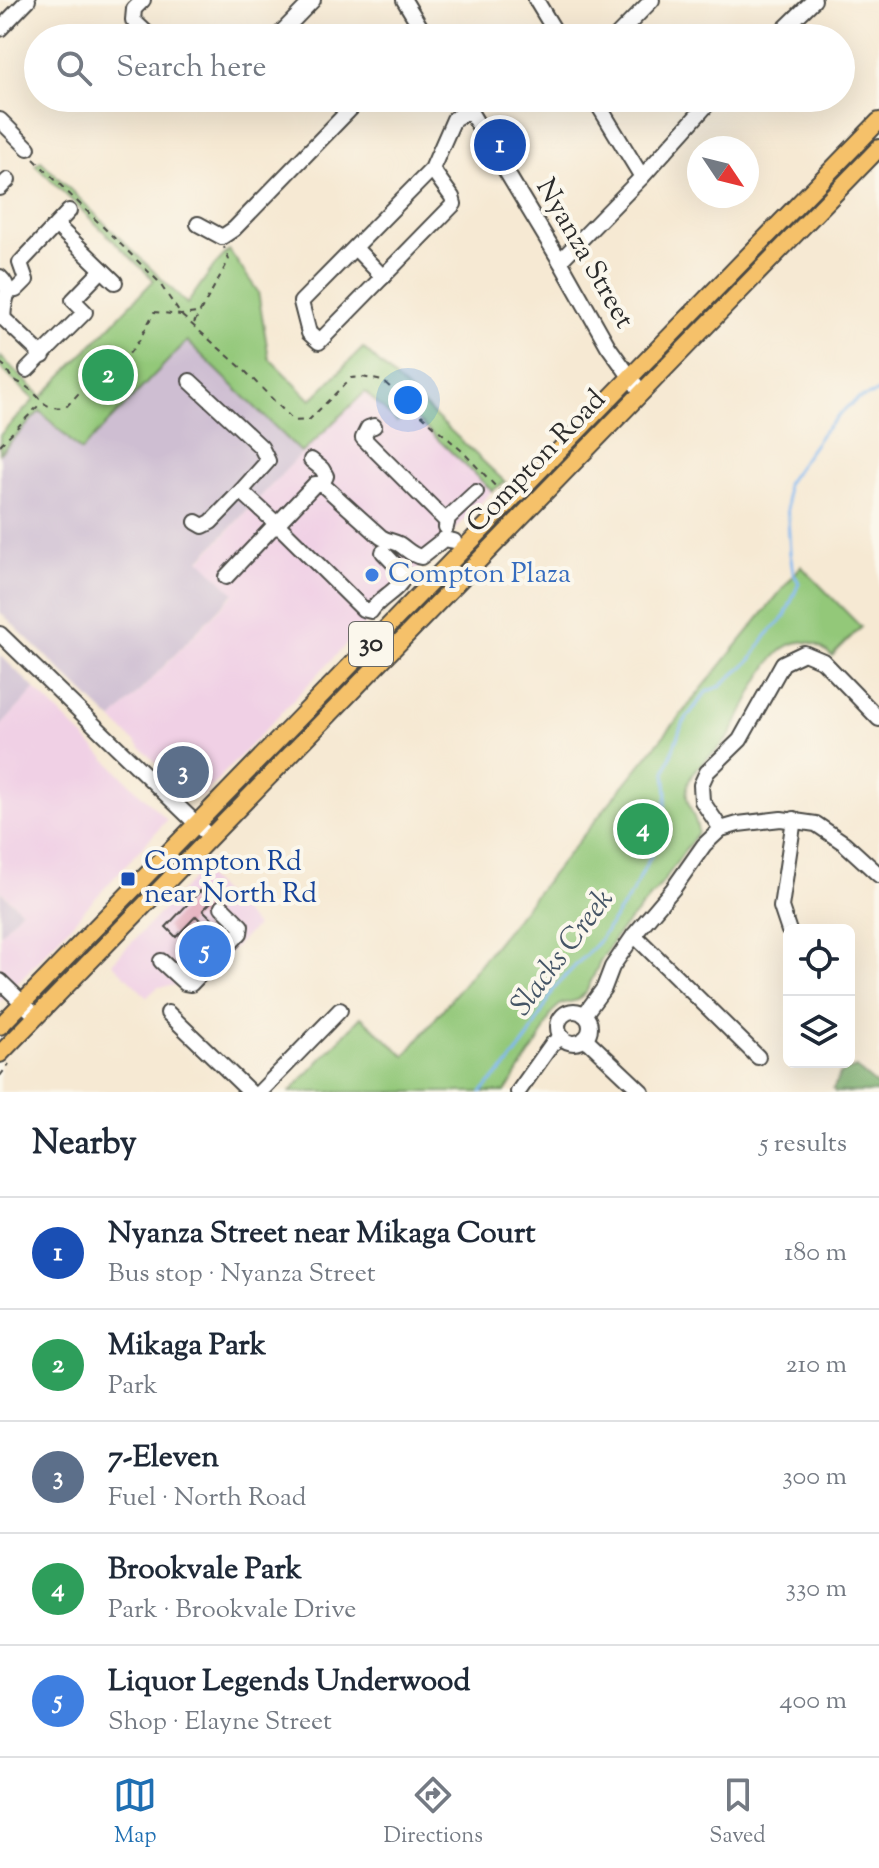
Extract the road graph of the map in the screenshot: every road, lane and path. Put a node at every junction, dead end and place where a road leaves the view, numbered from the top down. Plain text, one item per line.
1 (28, 0) edge
2 (143, 0) edge
3 (313, 0) edge
4 (404, 0) edge
5 (536, 0) edge
6 (652, 0) edge
7 (814, 0) edge
8 (137, 24) edge
9 (290, 24) edge
10 (418, 24) edge
11 (551, 24) edge
12 (629, 24) edge
13 (789, 24) edge
14 (0, 29) edge
15 (347, 112) edge
16 (460, 112) edge
17 (471, 112) edge
18 (603, 112) edge
19 (700, 112) edge
20 (0, 120) edge
21 (879, 121) edge
22 (28, 148) joint
23 (879, 148) edge
24 (432, 169) junction
25 (642, 177) junction
26 (69, 211) dead end
27 (198, 224) dead end
28 (56, 225) junction
29 (222, 237) junction
30 (355, 248) junction
31 (560, 261) junction
32 (102, 270) junction
33 (0, 277) edge
34 (383, 277) junction
35 (115, 282) dead end
36 (8, 291) junction
37 (198, 313) junction
38 (181, 315) junction
39 (193, 324) junction
40 (43, 356) junction
41 (0, 363) edge
42 (27, 370) dead end
43 (629, 378) junction
44 (190, 381) dead end
45 (641, 392) junction
46 (41, 402) junction
47 (374, 426) dead end
48 (0, 445) edge
49 (311, 460) dead end
50 (322, 484) junction
51 (241, 491) junction
52 (476, 492) dead end
53 (501, 492) dead end
54 (196, 522) dead end
55 (447, 522) junction
56 (280, 527) junction
57 (458, 546) junction
58 (383, 552) dead end
59 (421, 557) junction
60 (405, 575) junction
61 (226, 577) dead end
62 (363, 609) junction
63 (381, 633) junction
64 (0, 634) edge
65 (879, 719) edge
66 (794, 819) junction
67 (196, 824) junction
68 (721, 829) junction
69 (210, 837) junction
70 (879, 875) edge
71 (222, 907) dead end
72 (787, 924) edge
73 (634, 935) junction
74 (161, 961) dead end
75 (0, 981) edge
76 (23, 1003) junction
77 (340, 1010) dead end
78 (168, 1013) dead end
79 (584, 1015) junction
80 (37, 1016) junction
81 (0, 1026) edge
82 (562, 1037) junction
83 (585, 1038) junction
84 (0, 1054) edge
85 (758, 1057) dead end
86 (250, 1092) edge
87 (260, 1092) edge
88 (518, 1092) edge
89 (642, 1092) edge

1 - 14 street
2 - 8 street
3 - 9 street
4 - 10 street
5 - 11 street
6 - 12 street
7 - 13 street
15 - 29 street
16 - 24 street
17 - 31 street, Nyanza Street
18 - 25 street
19 - 25 street
20 - 22 street
21 - 43 main road, Compton Road / 30
22 - 38 path
23 - 45 main road, Compton Road / 30
24 - 30 street
24 - 34 street
25 - 31 street
26 - 28 street
27 - 29 street
28 - 32 street
28 - 36 street
29 - 37 path
30 - 34 street
30 - 34 street
31 - 43 street, Nyanza Street
32 - 35 street
32 - 40 street
33 - 36 street
36 - 40 street
37 - 38 path
37 - 39 path
38 - 39 path
38 - 46 path
39 - 53 path
40 - 42 street
41 - 46 path
43 - 45 street, Nyanza Street
43 - 57 main road, Compton Road / 30
44 - 51 street
45 - 69 main road, Compton Road / 30
46 - 48 path
47 - 55 street
49 - 50 street
50 - 56 street
50 - 59 street
51 - 54 street
51 - 56 street
52 - 55 street
55 - 57 street
56 - 61 street
56 - 62 street
57 - 59 street
57 - 63 main road, Compton Road / 30
58 - 60 street
59 - 60 street
60 - 62 street
62 - 63 street
63 - 67 main road, Compton Road / 30
64 - 67 street
65 - 68 street
66 - 68 street
66 - 70 street
66 - 72 street
67 - 69 street
67 - 76 main road, Compton Road / 30
68 - 73 street
69 - 80 main road, Compton Road / 30
71 - 74 street
73 - 79 street
73 - 85 street
75 - 76 street
76 - 80 street
76 - 81 main road, Compton Road / 30
77 - 87 street
78 - 86 street
79 - 82 street
79 - 83 street
80 - 84 main road, Compton Road / 30
82 - 83 street
82 - 88 street
83 - 89 street

